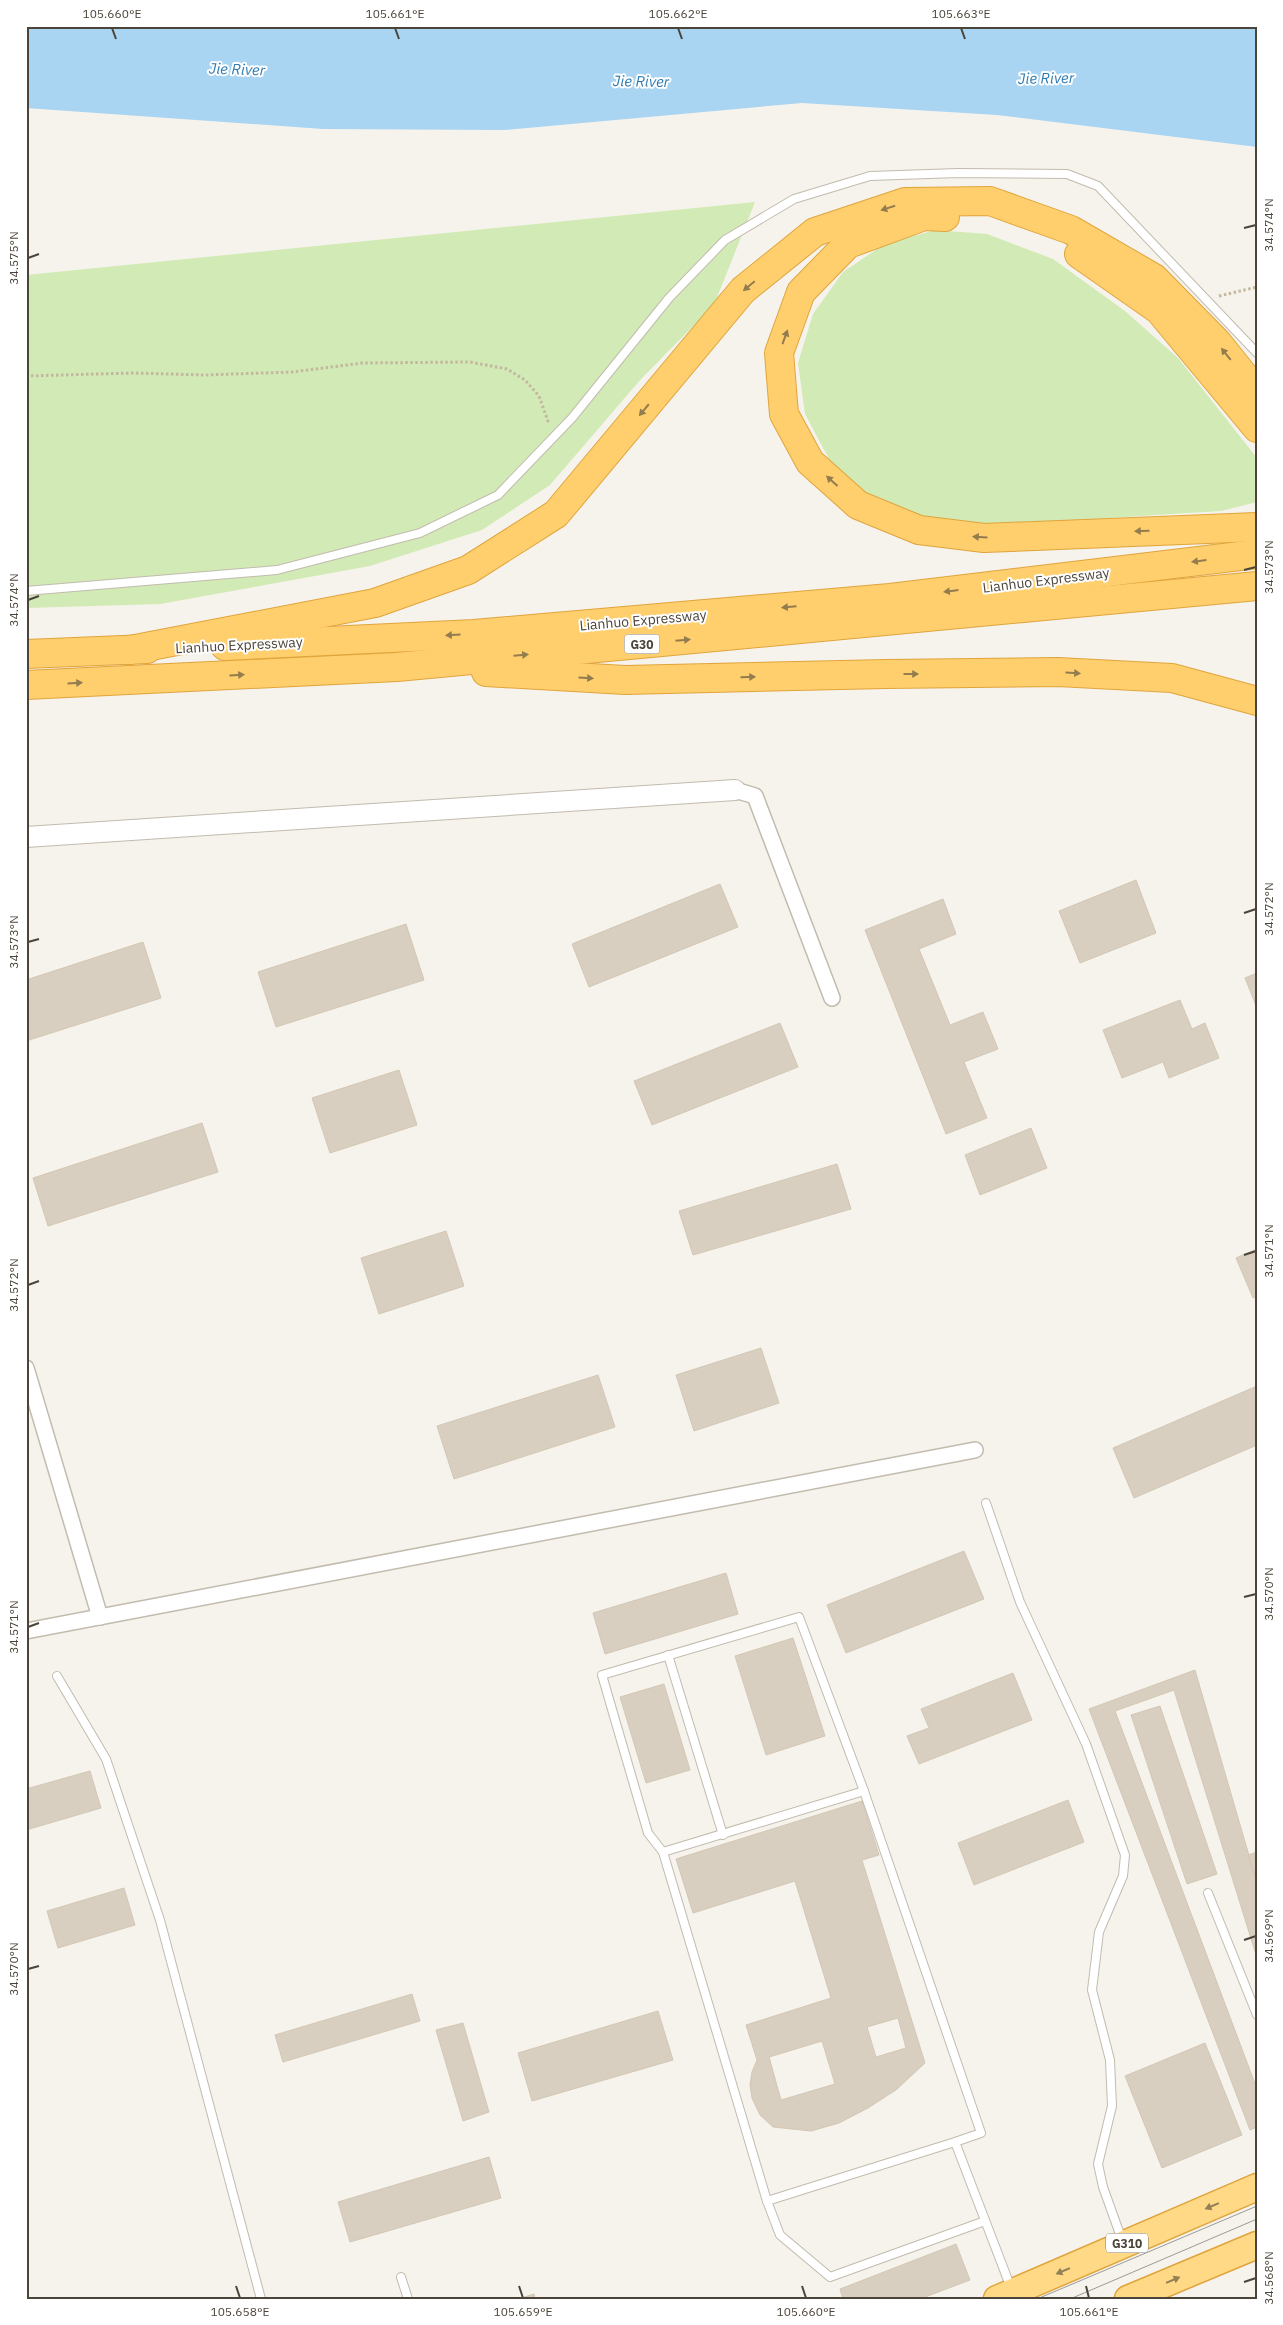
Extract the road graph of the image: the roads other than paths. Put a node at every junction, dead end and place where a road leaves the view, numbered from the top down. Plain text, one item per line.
1 (1257, 353) edge
2 (1257, 392) edge
3 (1257, 428) edge
4 (1257, 527) edge
5 (1252, 555) edge
6 (1257, 586) edge
7 (26, 592) edge
8 (130, 650) junction
9 (26, 654) edge
10 (397, 667) junction
11 (26, 685) edge
12 (1257, 701) edge
13 (735, 790) joint
14 (26, 837) edge
15 (832, 998) dead end
16 (26, 1368) edge
17 (975, 1450) dead end
18 (986, 1503) dead end
19 (100, 1617) junction
20 (26, 1631) edge
21 (668, 1655) junction
22 (57, 1676) dead end
23 (864, 1792) junction
24 (723, 1835) junction
25 (663, 1852) junction
26 (1208, 1893) dead end
27 (1257, 2015) edge
28 (955, 2142) junction
29 (1257, 2187) edge
30 (767, 2201) junction
31 (985, 2221) junction
32 (1124, 2244) junction
33 (1257, 2245) edge
34 (401, 2277) dead end
35 (1005, 2295) edge
36 (261, 2299) edge
37 (408, 2299) edge
38 (1128, 2299) edge

1 - 7 lane
2 -> 8 highway
4 -> 3 highway
5 -> 8 highway, Lianhuo Expressway / G30
10 -> 6 highway, Lianhuo Expressway / G30
8 - 9 highway, Lianhuo Expressway / G30
11 -> 10 highway, Lianhuo Expressway / G30
10 -> 12 highway
13 - 14 street
13 - 15 street
16 - 19 street
17 - 19 street
18 - 32 lane
19 - 20 street
21 - 23 lane
21 - 24 lane
21 - 25 lane
22 - 36 lane
23 - 24 lane
23 - 28 lane
24 - 25 lane
25 - 30 lane
26 - 27 lane
28 - 30 lane
28 - 31 lane
29 -> 32 highway, G310
30 - 31 lane
31 - 35 lane
32 -> 35 highway, G310
38 -> 33 highway
34 - 37 lane

